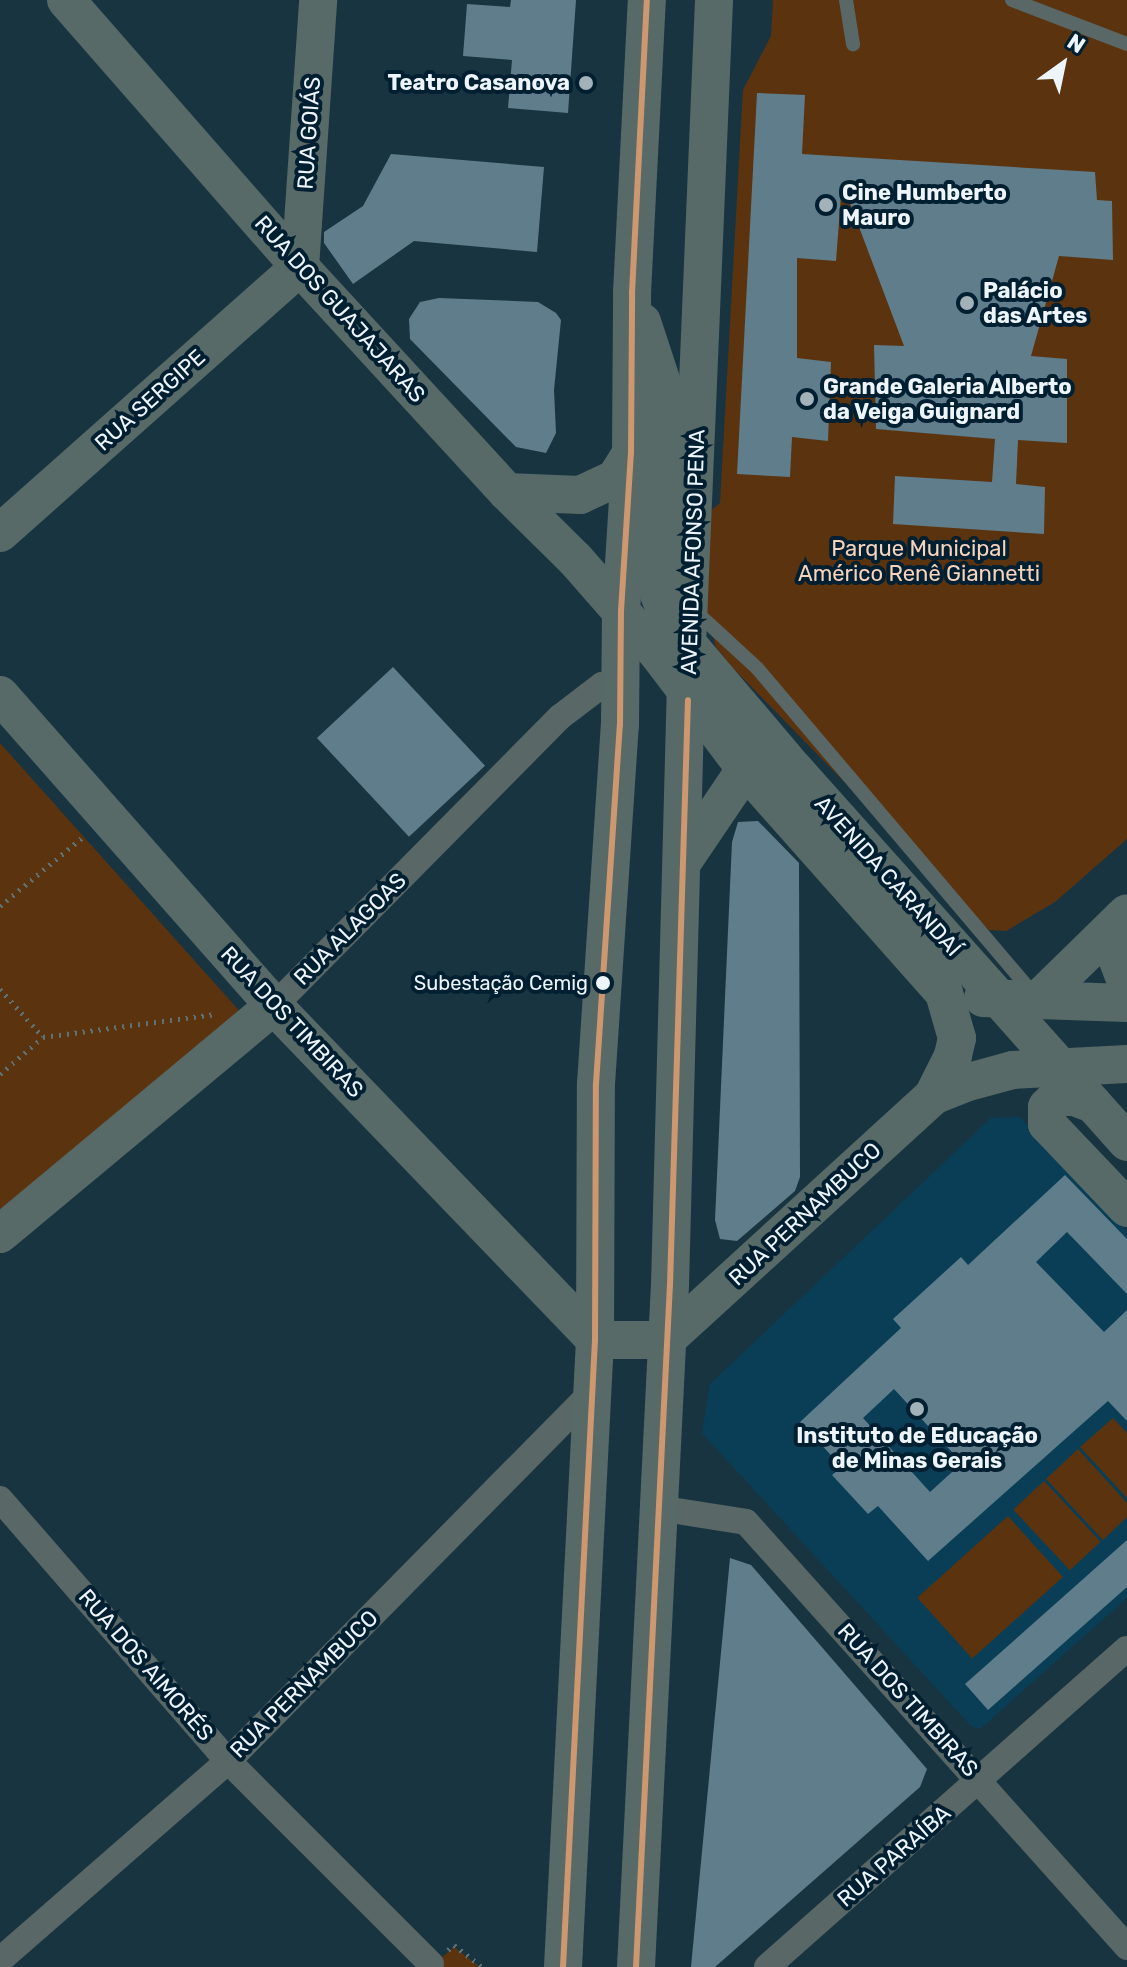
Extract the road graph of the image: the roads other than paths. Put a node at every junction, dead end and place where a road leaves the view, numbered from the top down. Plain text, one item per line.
1 (66, 0) edge
2 (318, 0) edge
3 (647, 0) edge
4 (714, 0) edge
5 (846, 0) edge
6 (1012, 0) edge
7 (853, 44) dead end
8 (1127, 44) edge
9 (300, 267) junction
10 (632, 293) junction
11 (631, 453) junction
12 (507, 492) junction
13 (0, 533) edge
14 (690, 606) junction
15 (621, 611) junction
16 (687, 645) junction
17 (619, 682) junction
18 (688, 694) junction
19 (0, 695) edge
20 (794, 769) junction
21 (747, 771) junction
22 (684, 860) junction
23 (1125, 916) edge
24 (1127, 985) edge
25 (944, 993) junction
26 (999, 1000) junction
27 (1038, 1000) junction
28 (1127, 1003) edge
29 (274, 1006) junction
30 (1127, 1064) edge
31 (1062, 1067) junction
32 (933, 1096) junction
33 (1093, 1104) junction
34 (1127, 1142) edge
35 (1127, 1208) edge
36 (0, 1234) edge
37 (595, 1340) junction
38 (666, 1340) junction
39 (593, 1391) junction
40 (0, 1499) edge
41 (658, 1508) junction
42 (1127, 1649) edge
43 (228, 1761) junction
44 (981, 1780) junction
45 (1127, 1947) edge
46 (0, 1960) edge
47 (431, 1964) dead end
48 (563, 1967) edge
49 (636, 1967) edge
50 (767, 1967) edge

1 - 9 street, RUA DOS GUAJAJARAS
2 - 9 street, RUA GOIÁS
3 - 10 street
4 - 14 street, AVENIDA AFONSO PENA
5 - 7 lane
6 - 8 lane
9 - 12 street, RUA DOS GUAJAJARAS
9 - 13 street, RUA SERGIPE
10 - 11 street
10 - 16 street, AVENIDA CARANDAÍ
11 - 12 street
11 - 15 street
12 - 15 street, RUA DOS GUAJAJARAS
14 - 16 street, AVENIDA AFONSO PENA
14 - 27 lane
15 - 17 street
15 - 18 street, AVENIDA CARANDAÍ
16 - 18 street, AVENIDA AFONSO PENA
16 - 20 street, AVENIDA CARANDAÍ
17 - 18 street
17 - 29 street, RUA ALAGOAS
17 - 37 street
18 - 21 street, AVENIDA CARANDAÍ
18 - 22 street, AVENIDA AFONSO PENA
19 - 29 street, RUA DOS TIMBIRAS
20 - 21 street
20 - 26 street, AVENIDA CARANDAÍ
21 - 22 street
21 - 25 street, AVENIDA CARANDAÍ
22 - 38 street, AVENIDA AFONSO PENA
23 - 24 street
23 - 27 street
25 - 26 street
25 - 32 street
26 - 27 street
26 - 31 street, AVENIDA CARANDAÍ
27 - 28 street
29 - 36 street, RUA ALAGOAS
29 - 37 street, RUA DOS TIMBIRAS
30 - 31 street, RUA PERNAMBUCO
31 - 32 street, RUA PERNAMBUCO
31 - 33 street, AVENIDA CARANDAÍ
32 - 38 street, RUA PERNAMBUCO
33 - 34 street, AVENIDA CARANDAÍ
33 - 35 street
37 - 38 street
37 - 39 street
38 - 41 street, AVENIDA AFONSO PENA
39 - 43 street, RUA PERNAMBUCO
39 - 48 street
40 - 43 street, RUA DOS AIMORÉS
41 - 44 street, RUA DOS TIMBIRAS
41 - 49 street, AVENIDA AFONSO PENA
42 - 44 street, RUA PARAÍBA
43 - 46 street, RUA PERNAMBUCO
43 - 47 street, RUA DOS AIMORÉS
44 - 45 street, RUA DOS TIMBIRAS
44 - 50 street, RUA PARAÍBA

